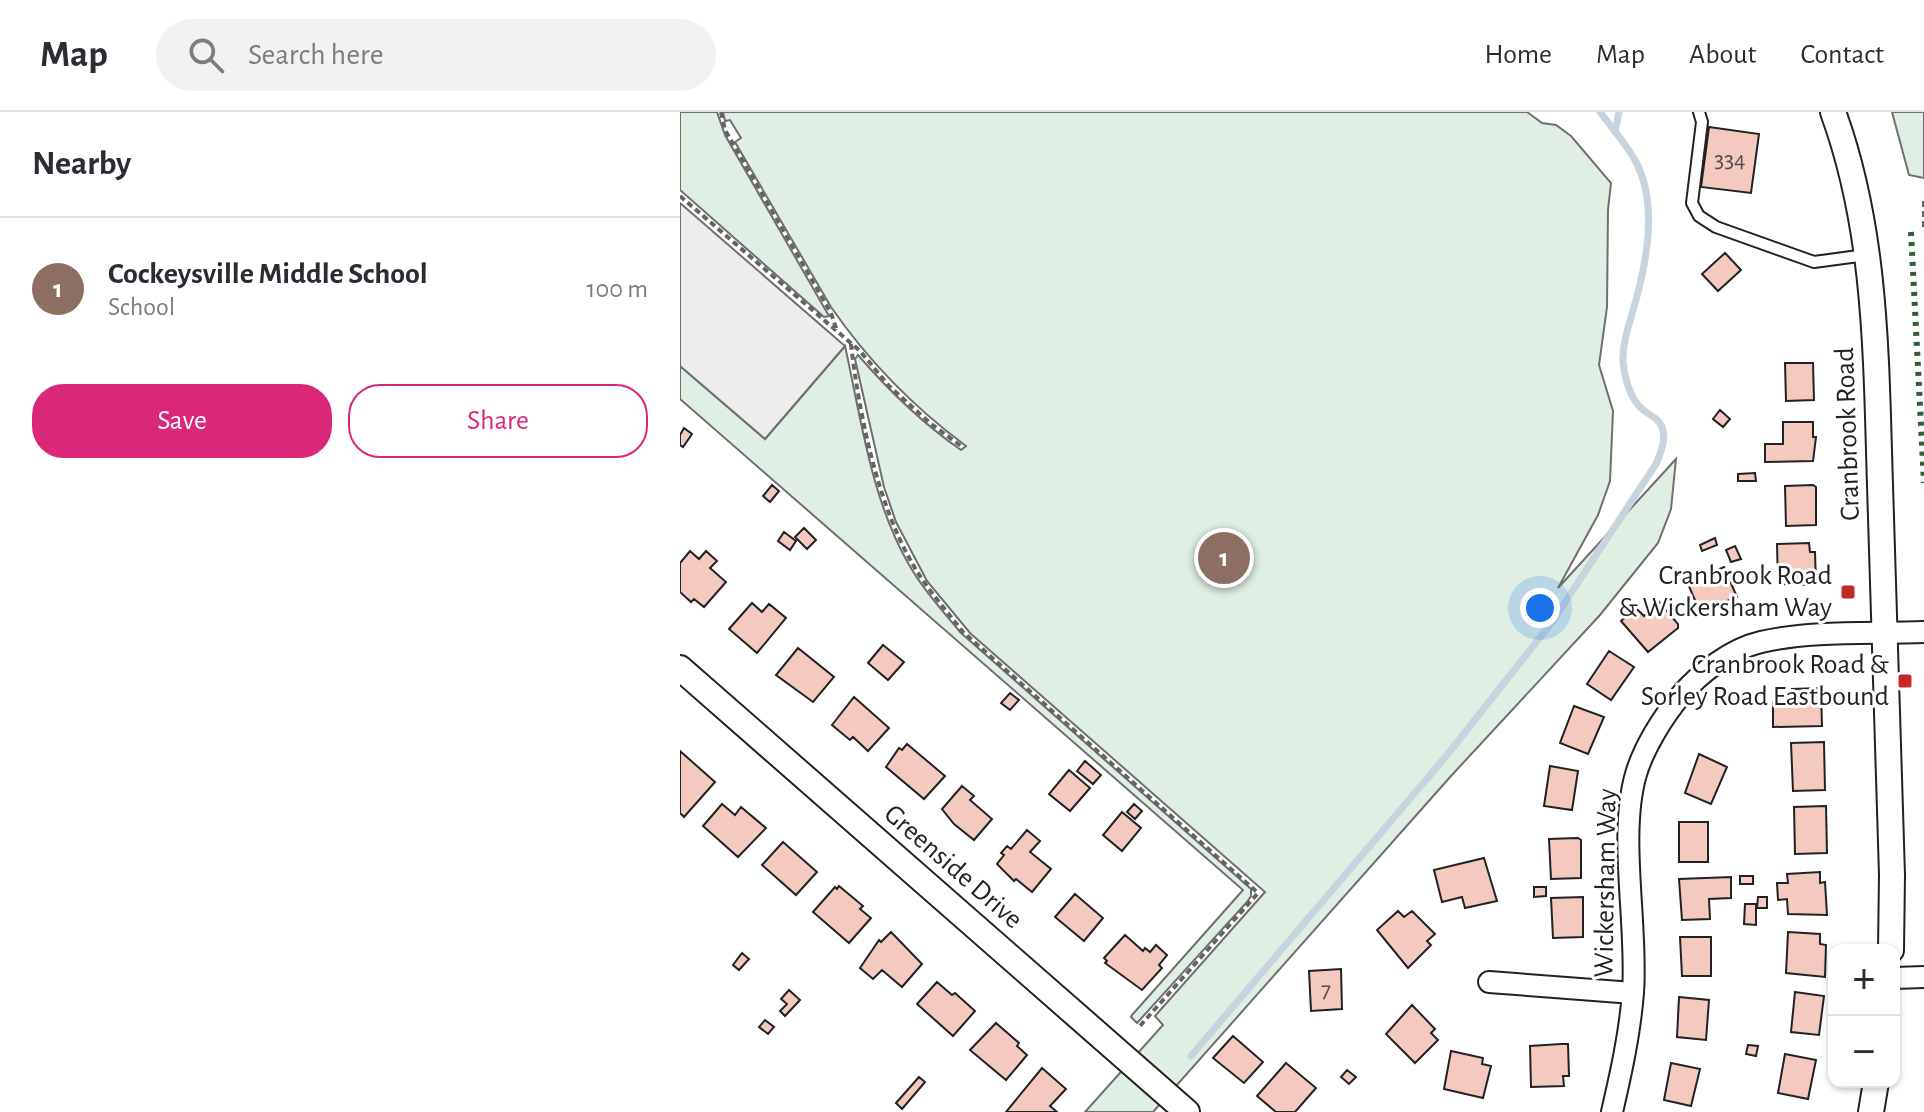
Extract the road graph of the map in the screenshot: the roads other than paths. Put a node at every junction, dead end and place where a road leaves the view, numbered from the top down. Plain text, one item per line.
1 (1699, 112) edge
2 (1833, 112) edge
3 (1868, 254) junction
4 (1924, 632) edge
5 (1884, 633) junction
6 (680, 668) edge
7 (1891, 944) edge
8 (1924, 977) edge
9 (1900, 978) edge
10 (1489, 982) dead end
11 (1633, 993) junction
12 (1875, 1088) edge
13 (1187, 1112) edge
14 (1612, 1112) edge
15 (1871, 1112) edge

1 - 3 lane
2 - 3 street, Cranbrook Road
3 - 5 street, Cranbrook Road
4 - 5 street, Wickersham Way
5 - 7 street, Cranbrook Road
5 - 11 street, Wickersham Way
6 - 13 street, Greenside Drive
8 - 9 street
10 - 11 street
11 - 14 street, Wickersham Way
12 - 15 street

